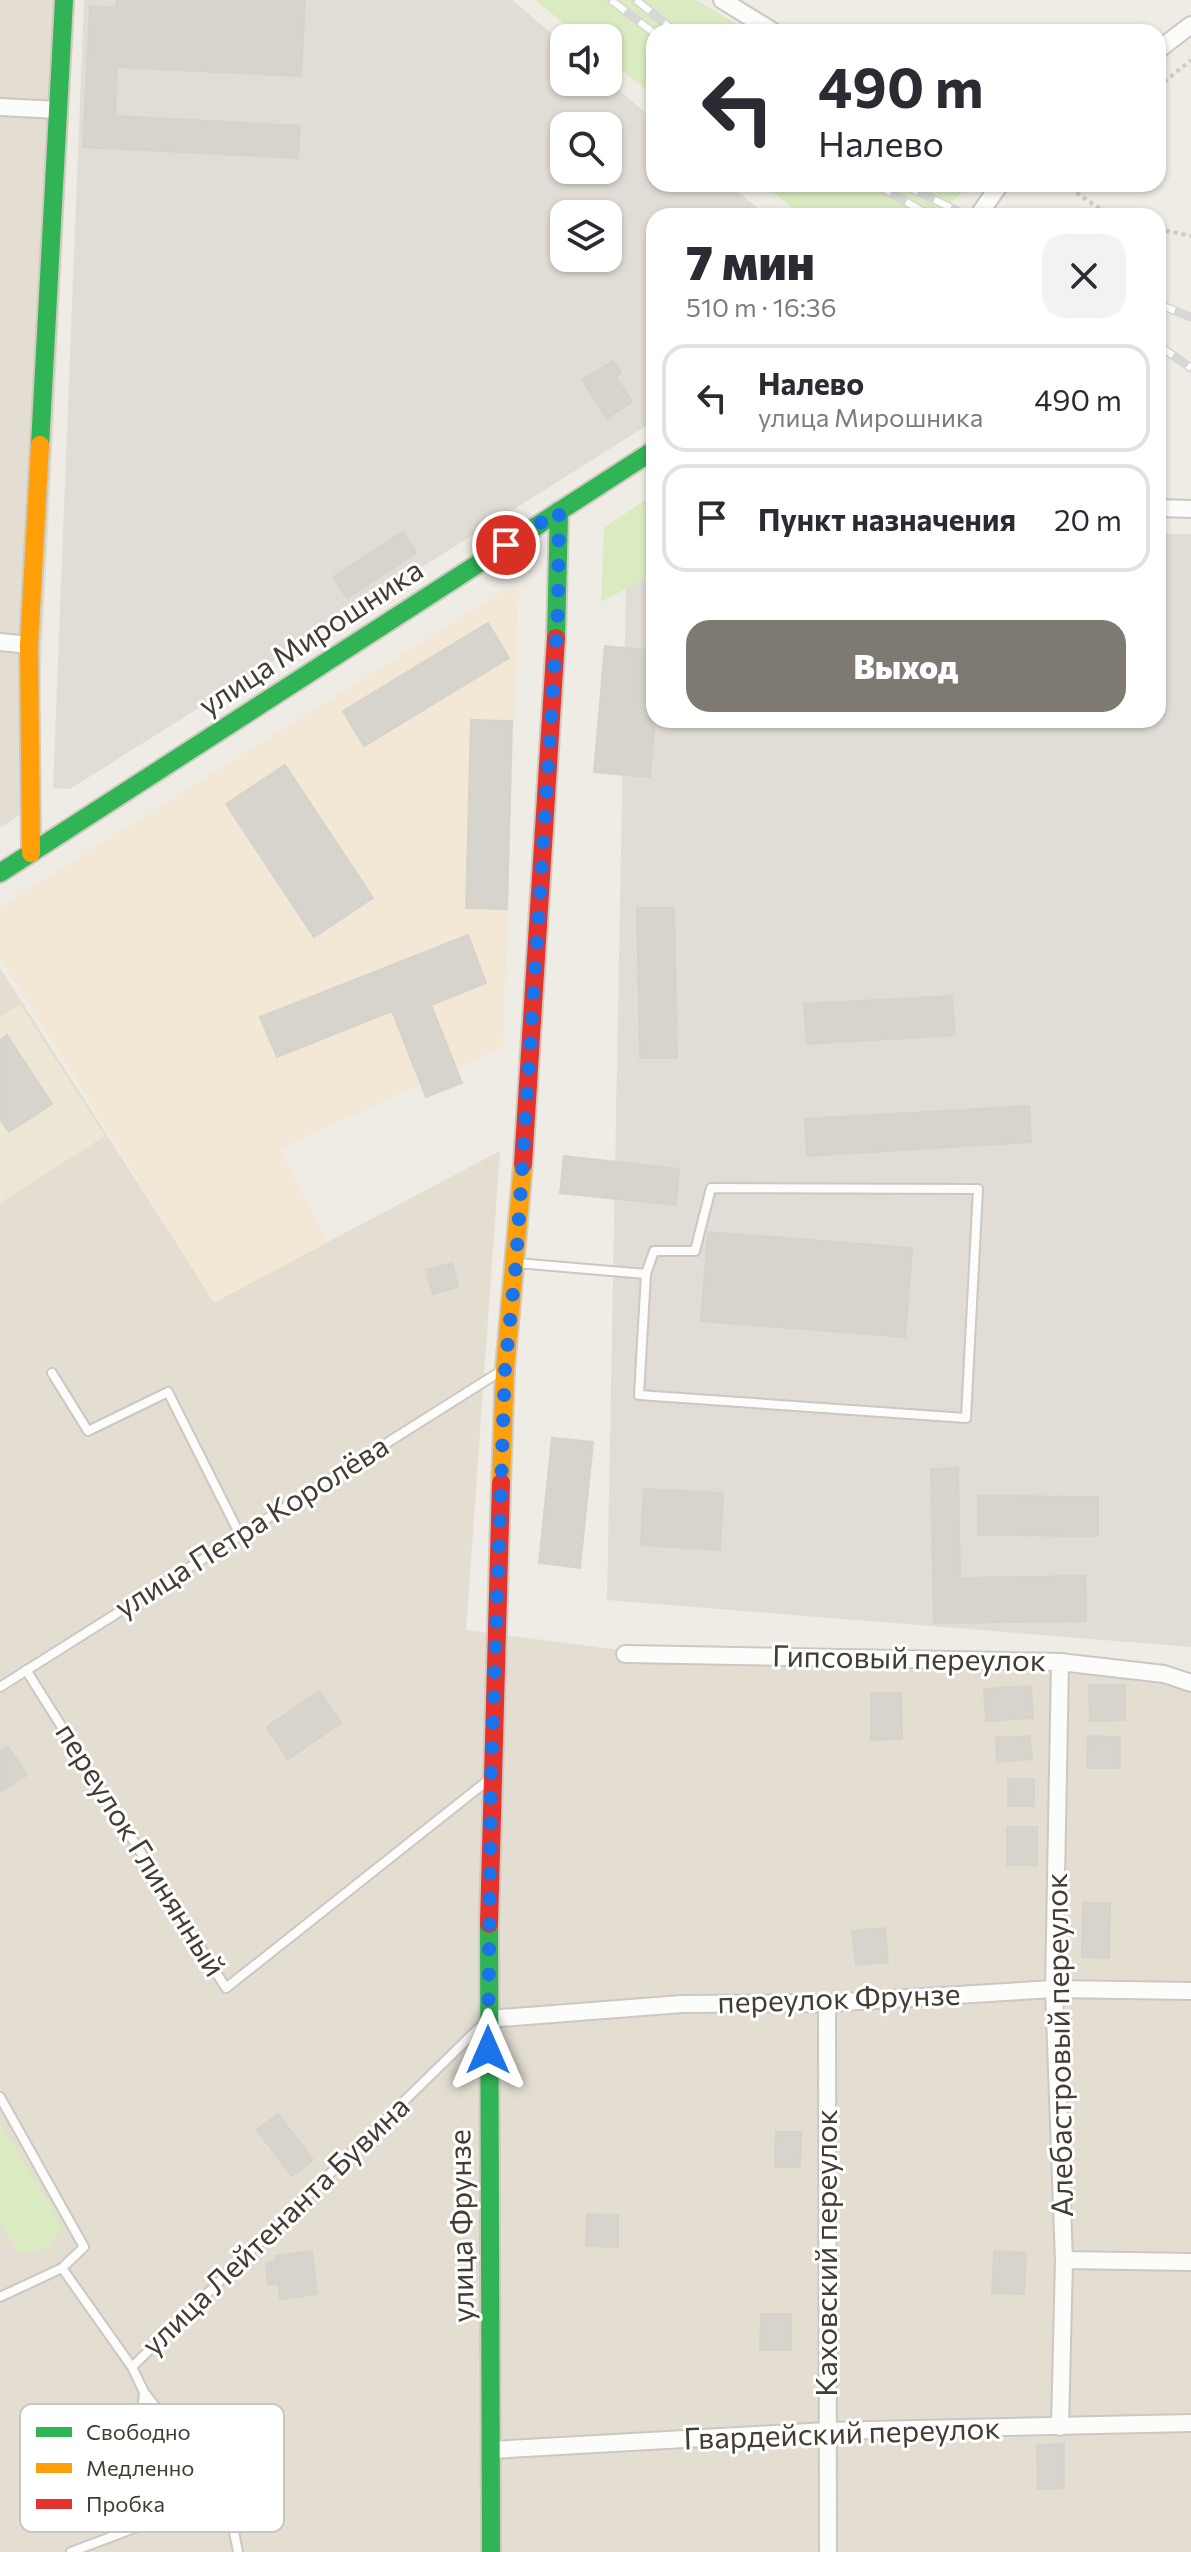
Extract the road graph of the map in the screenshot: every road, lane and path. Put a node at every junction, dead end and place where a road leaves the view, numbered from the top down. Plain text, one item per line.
1 (64, 0) edge
2 (722, 0) edge
3 (761, 24) edge
4 (1191, 25) edge
5 (1166, 44) edge
6 (1191, 60) edge
7 (1166, 80) edge
8 (0, 107) edge
9 (58, 110) junction
10 (1075, 192) edge
11 (1099, 208) edge
12 (1166, 231) edge
13 (1191, 236) edge
14 (646, 455) edge
15 (1166, 508) edge
16 (1191, 509) edge
17 (559, 511) junction
18 (0, 642) edge
19 (29, 645) junction
20 (31, 853) junction
21 (0, 873) edge
22 (516, 1263) junction
23 (646, 1274) junction
24 (505, 1369) junction
25 (52, 1373) dead end
26 (240, 1535) junction
27 (625, 1654) dead end
28 (1060, 1662) junction
29 (26, 1670) junction
30 (1191, 1683) edge
31 (0, 1687) edge
32 (491, 1778) junction
33 (1054, 1989) junction
34 (1191, 1991) edge
35 (827, 2003) junction
36 (488, 2019) junction
37 (0, 2097) edge
38 (1064, 2260) junction
39 (1191, 2262) edge
40 (62, 2268) junction
41 (0, 2297) edge
42 (132, 2367) junction
43 (144, 2392) junction
44 (143, 2404) edge
45 (153, 2404) edge
46 (1191, 2423) edge
47 (1060, 2427) junction
48 (827, 2431) junction
49 (492, 2450) junction
50 (124, 2532) edge
51 (234, 2532) edge
52 (71, 2552) edge
53 (238, 2552) edge
54 (491, 2552) edge
55 (828, 2552) edge

1 - 9 main road
2 - 3 street
4 - 5 street
6 - 7 path
8 - 9 street
9 - 19 main road
10 - 11 path
12 - 13 path
14 - 17 main road, улица Мирошника
15 - 16 street
17 - 20 main road, улица Мирошника
17 - 22 main road, улица Фрунзе
18 - 19 street
19 - 20 main road
20 - 21 main road, улица Мирошника
22 - 23 lane
22 - 24 main road, улица Фрунзе
23 - 23 lane
24 - 26 lane, улица Петра Королёва
24 - 32 main road, улица Фрунзе
25 - 26 lane
26 - 29 lane, улица Петра Королёва
27 - 28 street, Гипсовый переулок
28 - 30 street, Гипсовый переулок
28 - 33 street, Алебастровый переулок
29 - 31 lane, улица Петра Королёва
29 - 32 lane, переулок Глинянный
32 - 36 main road, улица Фрунзе
33 - 34 street, переулок Фрунзе
33 - 35 street, переулок Фрунзе
33 - 38 street, Алебастровый переулок
35 - 36 street, переулок Фрунзе
35 - 48 street, Каховский переулок
36 - 42 lane, улица Лейтенанта Бувина
36 - 49 main road, улица Фрунзе
37 - 40 lane
38 - 39 street
38 - 47 street, Алебастровый переулок
40 - 41 lane
40 - 42 lane, улица Лейтенанта Бувина
42 - 43 lane
43 - 44 lane
43 - 45 lane
46 - 47 street, Гвардейский переулок
47 - 48 street, Гвардейский переулок
48 - 49 street, Гвардейский переулок
48 - 55 street, Каховский переулок
49 - 54 main road, улица Фрунзе
50 - 52 lane
51 - 53 lane

